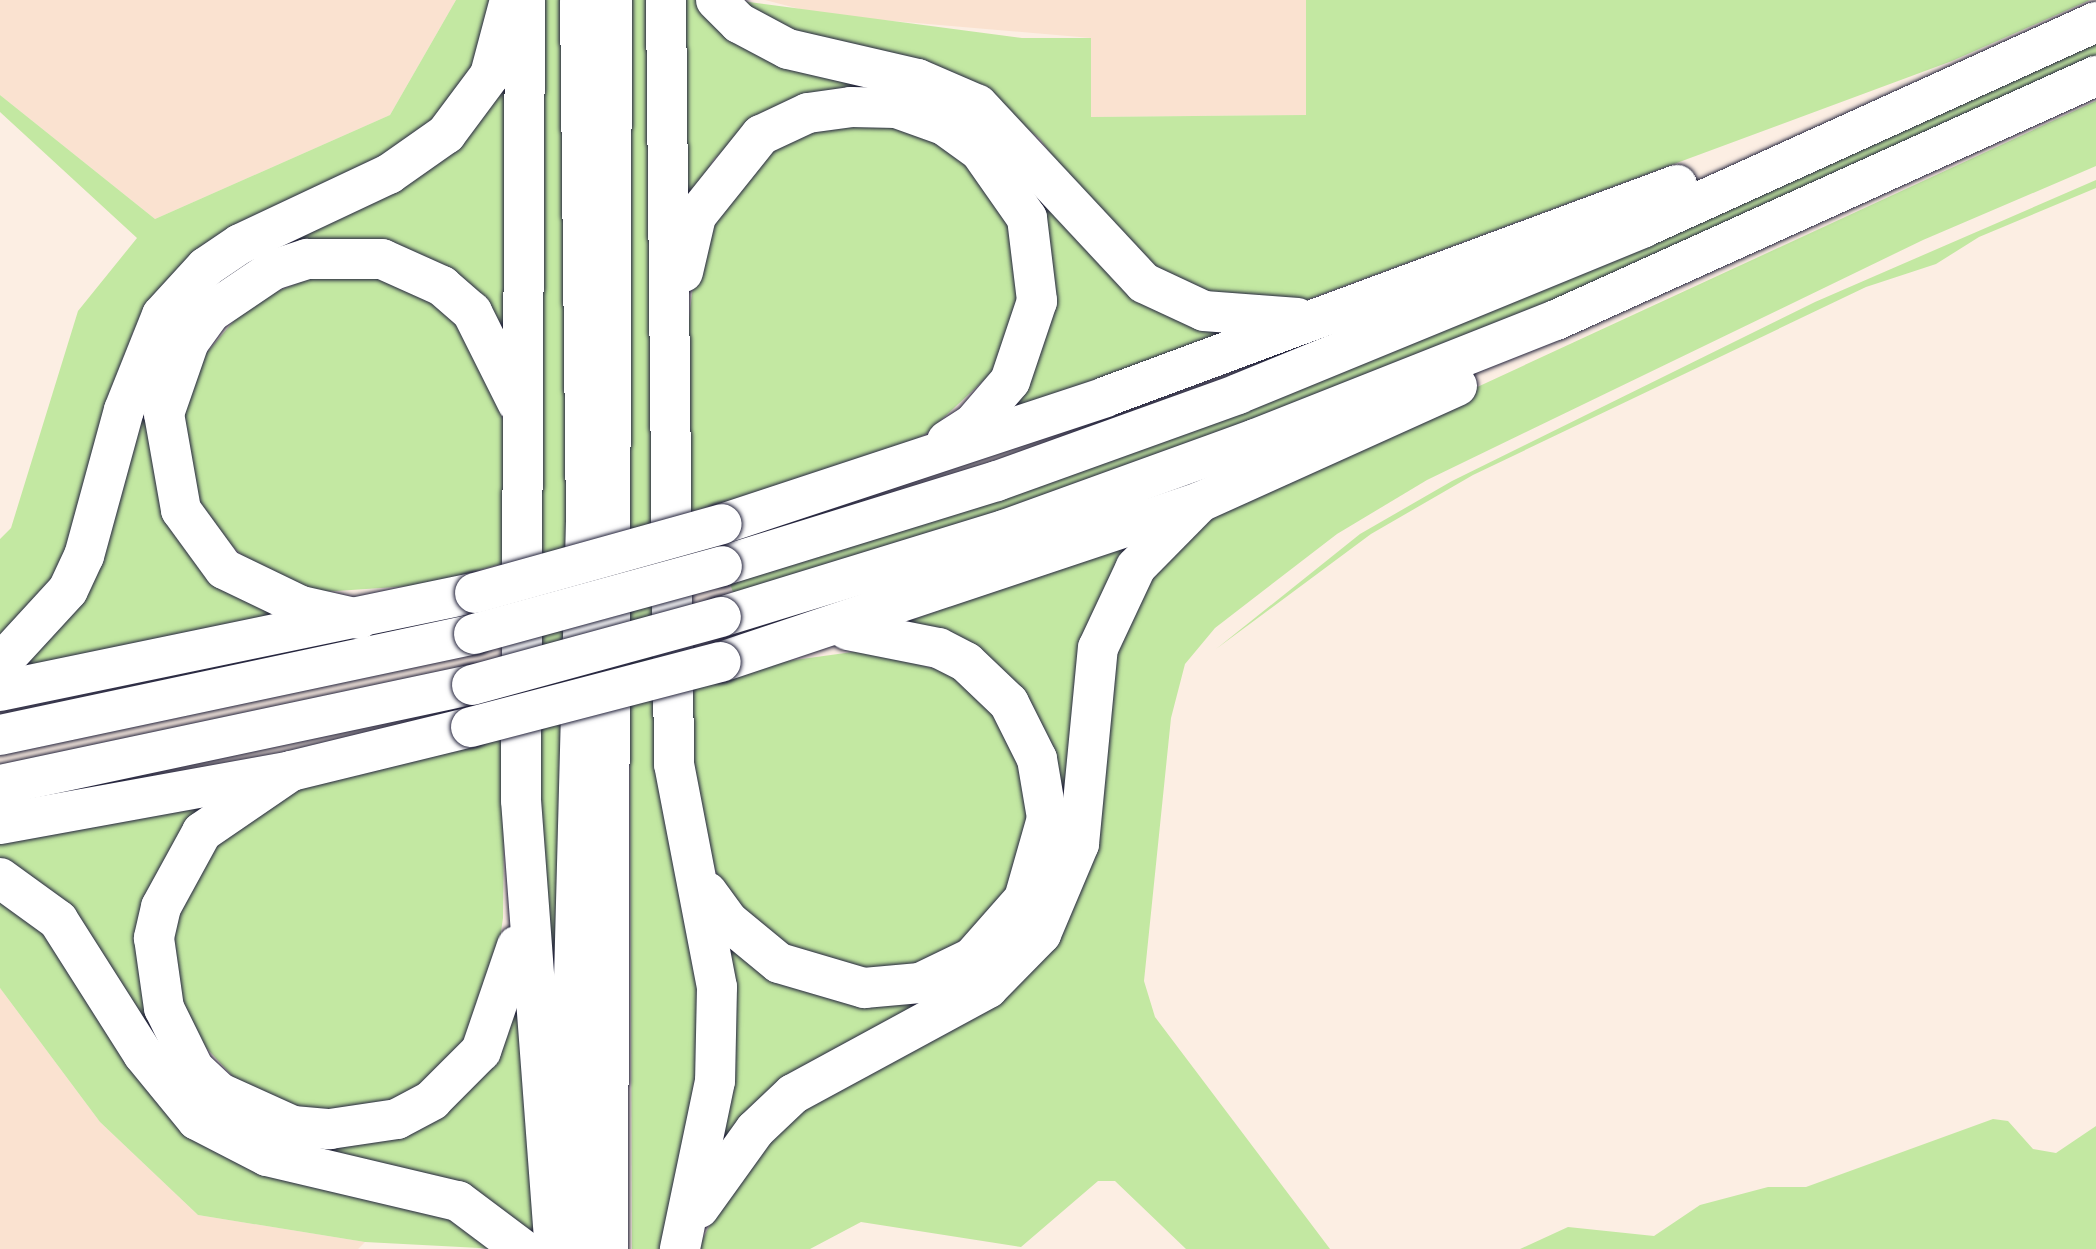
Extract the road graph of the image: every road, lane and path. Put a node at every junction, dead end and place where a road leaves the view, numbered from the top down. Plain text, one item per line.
1 (510, 0) edge
2 (525, 0) edge
3 (580, 0) edge
4 (612, 0) edge
5 (666, 0) edge
6 (716, 0) edge
7 (2096, 22) edge
8 (2096, 76) edge
9 (1816, 146) junction
10 (1318, 318) junction
11 (1556, 320) junction
12 (670, 330) junction
13 (524, 420) junction
14 (917, 461) junction
15 (1200, 502) junction
16 (359, 619) junction
17 (836, 629) junction
18 (0, 664) edge
19 (0, 691) edge
20 (0, 735) edge
21 (291, 771) junction
22 (0, 785) edge
23 (0, 824) edge
24 (0, 878) edge
25 (703, 885) junction
26 (525, 915) junction
27 (683, 1239) edge
28 (522, 1249) edge
29 (555, 1249) edge
30 (577, 1249) edge
31 (608, 1249) edge

1 - 18 highway
2 - 13 highway
3 - 30 highway
4 - 31 highway
5 - 12 highway
6 - 10 highway
7 - 9 highway
8 - 11 highway
9 - 10 highway
9 - 20 highway, bridge
10 - 14 highway
11 - 15 highway
11 - 22 highway, bridge
12 - 14 highway
12 - 25 highway
13 - 16 highway
13 - 26 highway
14 - 16 highway, bridge
15 - 17 highway
15 - 27 highway
16 - 19 highway
17 - 21 highway, bridge
17 - 25 highway
21 - 23 highway
21 - 26 highway
24 - 28 highway
25 - 27 highway
26 - 29 highway

